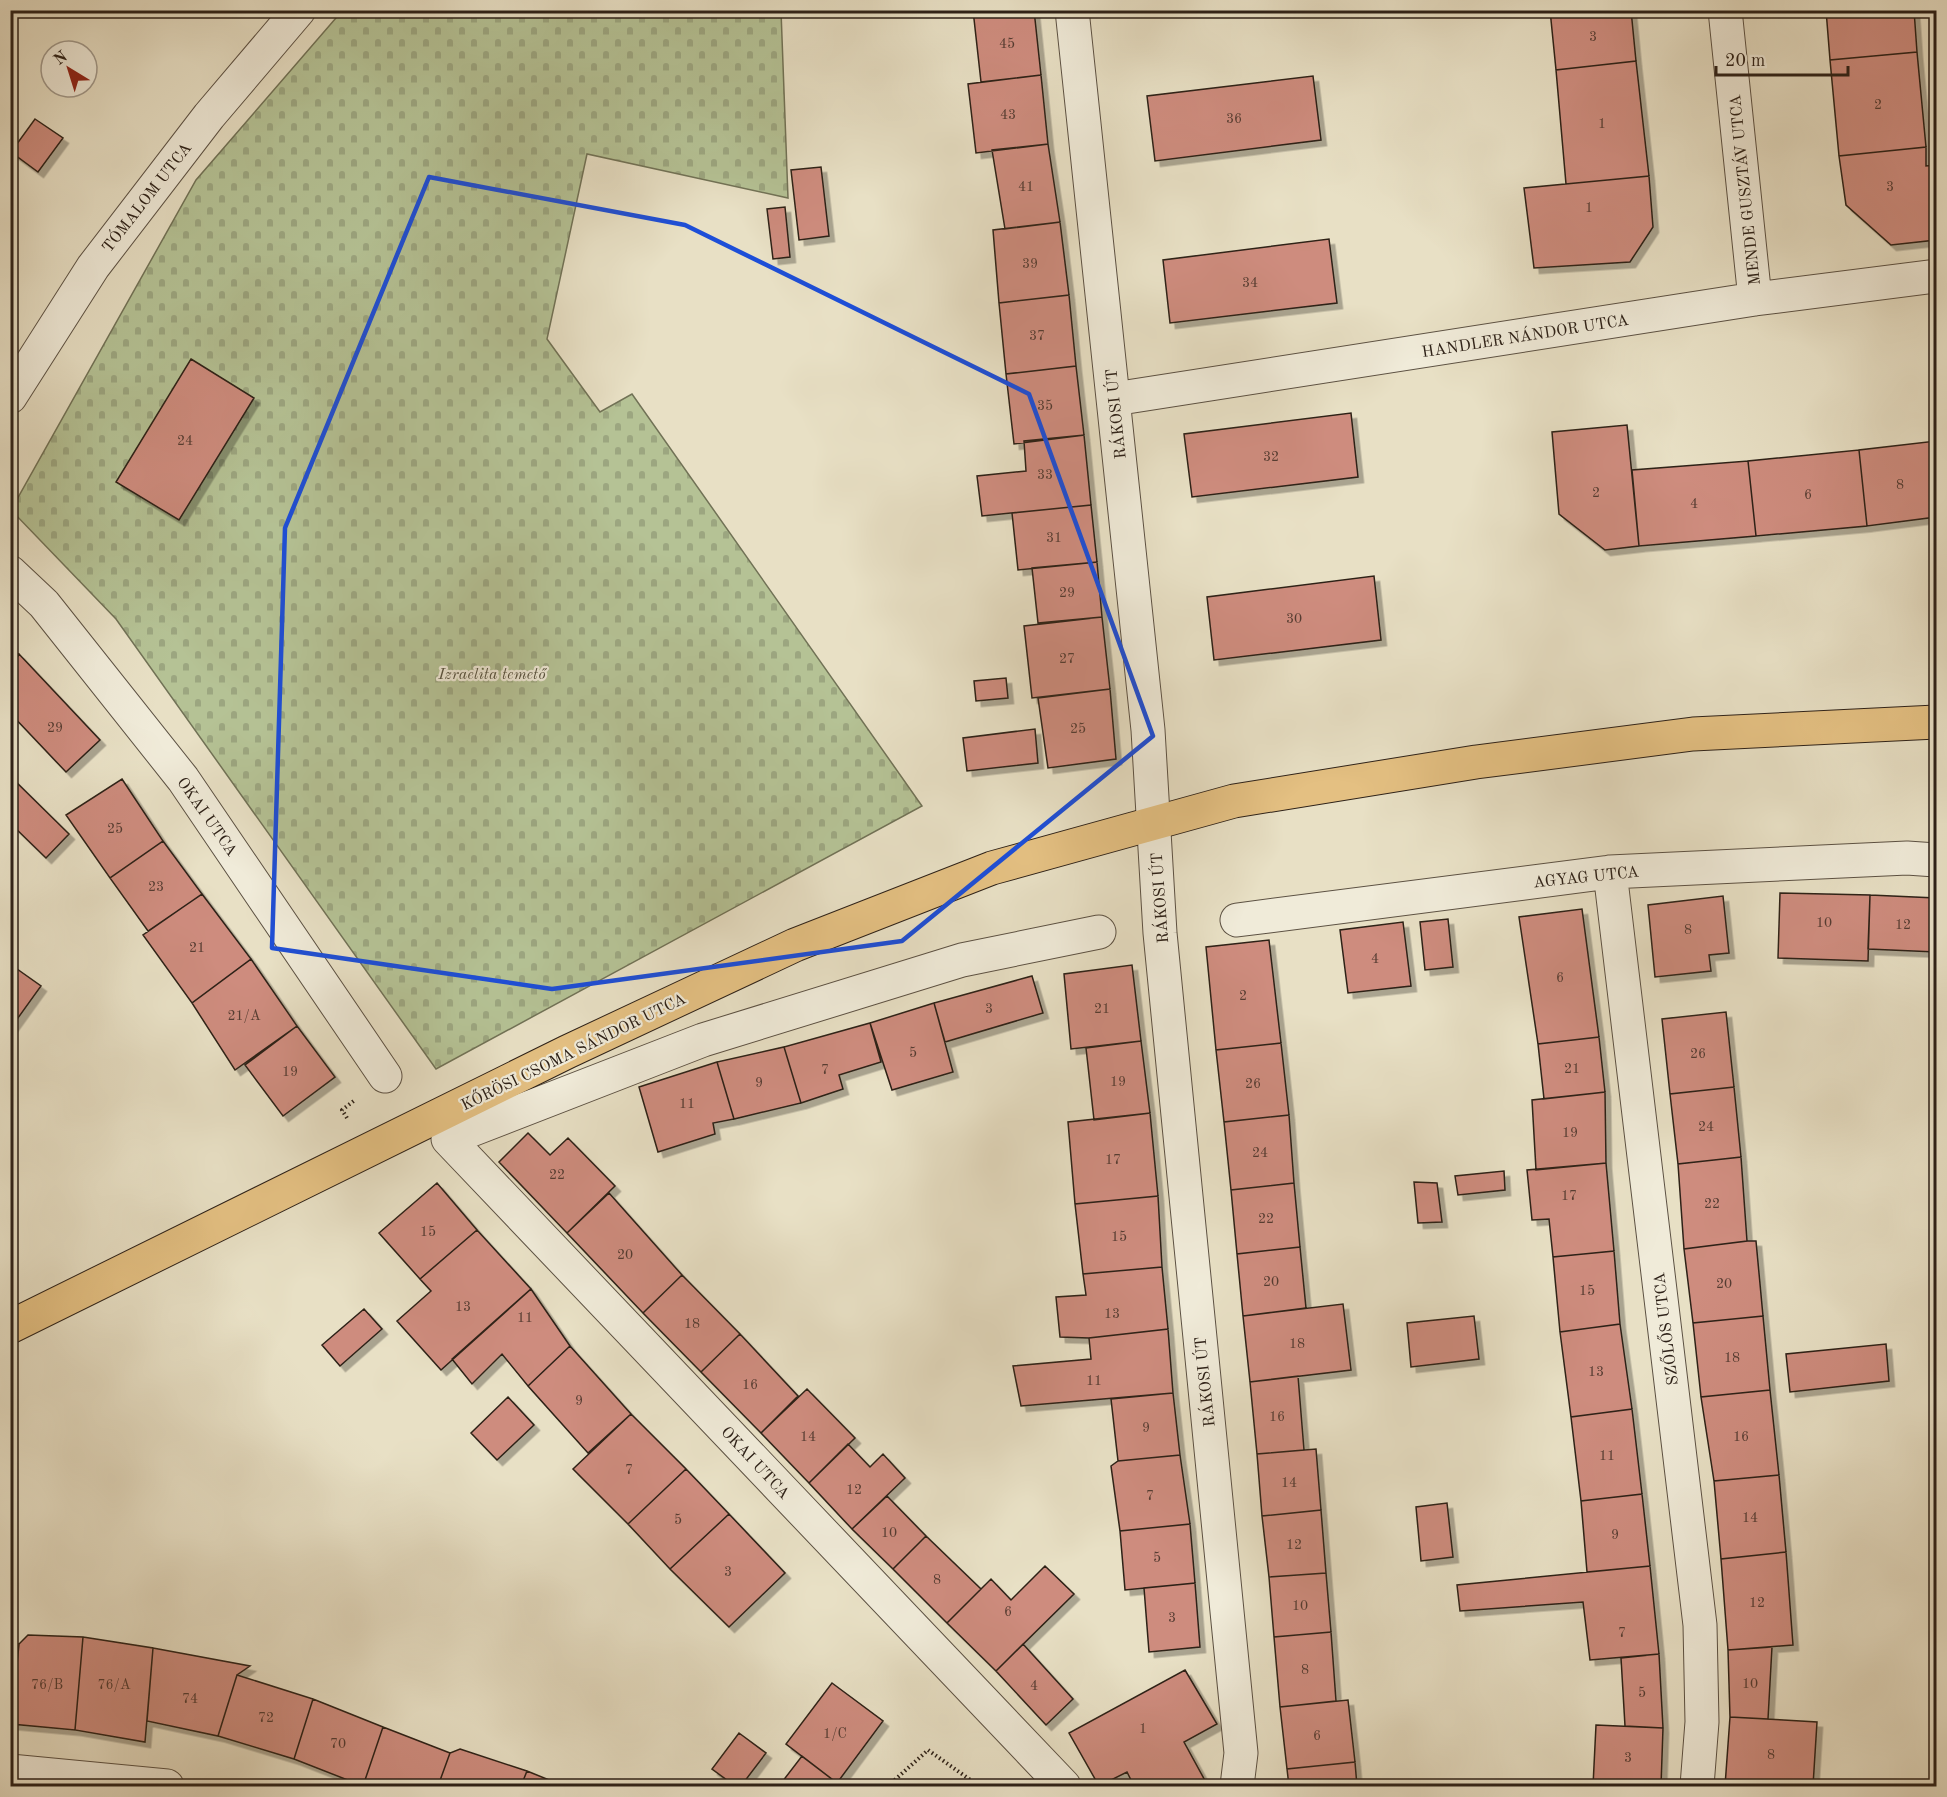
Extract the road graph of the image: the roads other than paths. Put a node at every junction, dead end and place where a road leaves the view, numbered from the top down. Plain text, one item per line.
1 (299, 10) edge
2 (1072, 10) edge
3 (1725, 10) edge
4 (1936, 276) edge
5 (1755, 299) junction
6 (10, 397) edge
7 (1114, 399) junction
8 (10, 572) edge
9 (1936, 722) edge
10 (1154, 823) junction
11 (1936, 860) edge
12 (1610, 872) junction
13 (1237, 920) dead end
14 (1099, 932) dead end
15 (385, 1076) dead end
16 (448, 1138) joint
17 (10, 1327) edge
18 (10, 1771) edge
19 (167, 1786) edge
20 (1064, 1786) edge
21 (1238, 1786) edge
22 (1697, 1786) edge

1 - 6 street, TÓMALOM UTCA
2 - 7 street, RÁKOSI ÚT
3 - 5 street, MENDE GUSZTÁV UTCA
4 - 5 street, HANDLER NÁNDOR UTCA
5 - 7 street, HANDLER NÁNDOR UTCA
7 - 10 street, RÁKOSI ÚT
8 - 15 street, OKAI UTCA
9 - 10 main road, KŐRÖSI CSOMA SÁNDOR UTCA
10 - 17 main road, KŐRÖSI CSOMA SÁNDOR UTCA
10 - 21 street, RÁKOSI ÚT
11 - 12 street, AGYAG UTCA
12 - 13 street, AGYAG UTCA
12 - 22 street, SZŐLŐS UTCA
14 - 16 street, KŐRÖSI CSOMA SÁNDOR UTCA
16 - 20 street, OKAI UTCA
18 - 19 street

